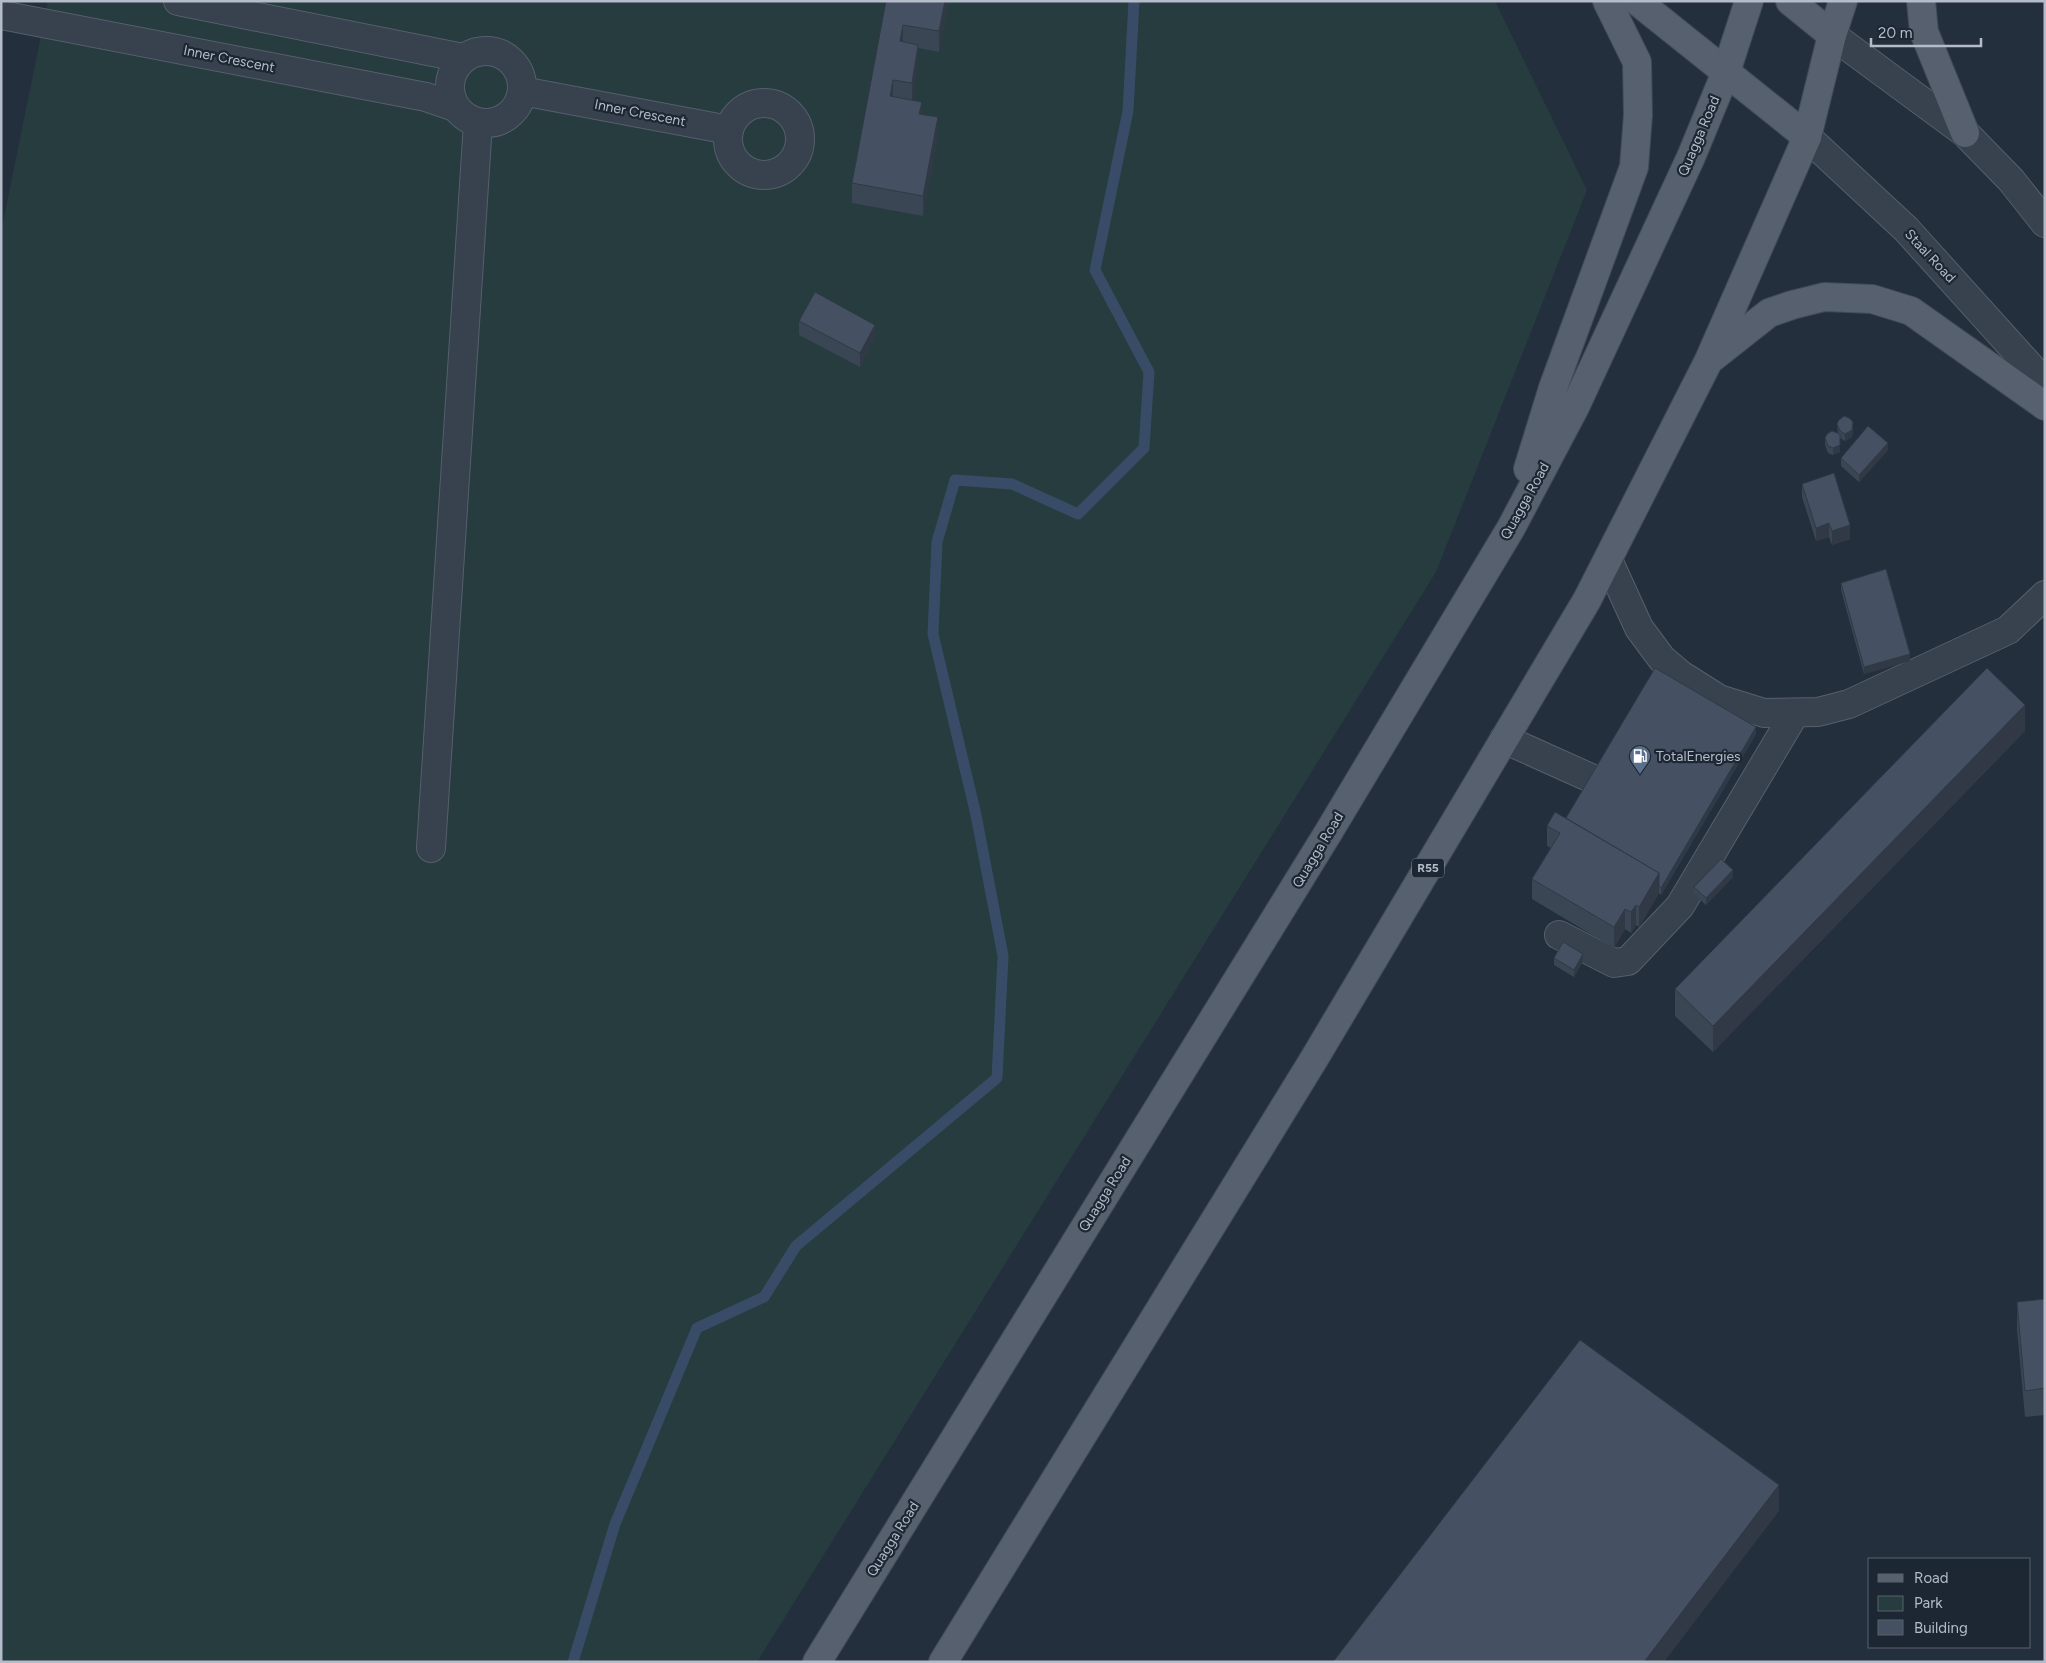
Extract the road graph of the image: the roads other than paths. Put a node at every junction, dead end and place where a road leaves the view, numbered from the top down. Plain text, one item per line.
1 (178, 1) edge
2 (1607, 1) edge
3 (1637, 1) edge
4 (1749, 1) edge
5 (1790, 1) edge
6 (1844, 1) edge
7 (1922, 1) edge
8 (1, 16) edge
9 (1832, 35) junction
10 (463, 58) junction
11 (1726, 72) junction
12 (522, 91) junction
13 (455, 107) junction
14 (478, 123) junction
15 (729, 130) dead end
16 (1965, 133) junction
17 (1806, 137) junction
18 (2045, 223) edge
19 (1710, 360) junction
20 (2045, 383) edge
21 (2045, 406) edge
22 (1511, 528) junction
23 (1608, 560) junction
24 (2045, 595) edge
25 (2045, 624) edge
26 (2008, 630) junction
27 (1795, 713) junction
28 (1504, 740) junction
29 (1593, 779) edge
30 (431, 848) dead end
31 (1559, 935) dead end
32 (817, 1662) edge
33 (943, 1662) edge

1 - 10 street
2 - 22 main road
3 - 11 main road
4 - 11 main road, Quagga Road
5 - 9 main road
6 - 9 main road
7 - 16 main road
8 - 13 street, Inner Crescent
9 - 16 street
9 - 17 main road, R55
10 - 12 street
10 - 13 street
11 - 17 main road
11 - 22 main road, Quagga Road
12 - 14 street
12 - 15 street, Inner Crescent
13 - 14 street
14 - 30 street
16 - 18 street
17 - 19 main road, R55
17 - 20 street, Staal Road
19 - 21 main road
19 - 23 main road, R55
22 - 32 main road, Quagga Road
23 - 27 street
23 - 28 main road, R55
24 - 26 street
25 - 26 street
26 - 27 street
27 - 31 street
28 - 29 street
28 - 33 main road, R55

